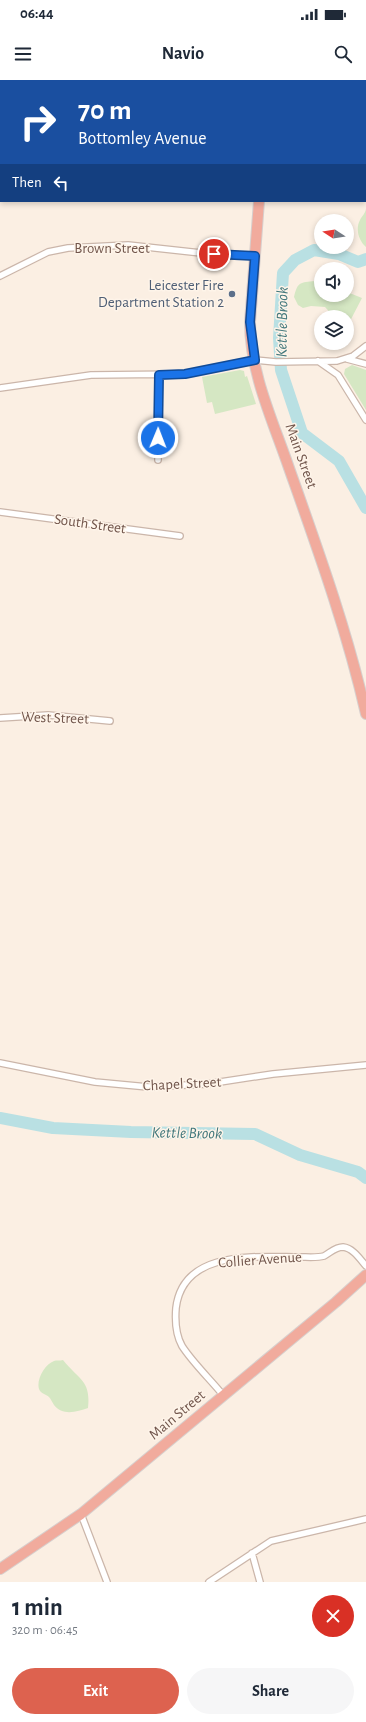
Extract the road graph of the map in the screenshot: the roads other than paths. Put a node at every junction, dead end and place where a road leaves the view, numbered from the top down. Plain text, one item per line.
1 (259, 202) edge
2 (255, 256) junction
3 (0, 276) edge
4 (366, 346) edge
5 (345, 359) junction
6 (255, 360) junction
7 (318, 361) junction
8 (366, 364) edge
9 (159, 375) junction
10 (0, 388) edge
11 (366, 420) edge
12 (158, 460) dead end
13 (0, 512) edge
14 (180, 536) dead end
15 (366, 714) edge
16 (0, 718) edge
17 (110, 721) dead end
18 (0, 1063) edge
19 (366, 1065) edge
20 (366, 1266) edge
21 (366, 1275) edge
22 (223, 1395) junction
23 (81, 1514) junction
24 (366, 1519) edge
25 (252, 1553) junction
26 (0, 1569) edge
27 (107, 1582) edge
28 (209, 1582) edge
29 (260, 1582) edge

1 - 2 highway, Main Street
2 - 3 street, Brown Street
2 - 6 highway, Main Street
4 - 5 street
5 - 7 street
5 - 8 street
6 - 7 street
6 - 9 street
6 - 15 highway, Main Street
7 - 11 street
9 - 10 street
9 - 12 street
13 - 14 street, South Street
16 - 17 street, West Street
18 - 19 street, Chapel Street
20 - 22 street, Collier Avenue
21 - 22 highway, Main Street
22 - 23 highway, Main Street
23 - 26 highway, Main Street
23 - 27 street
24 - 25 street
25 - 28 street
25 - 29 street

